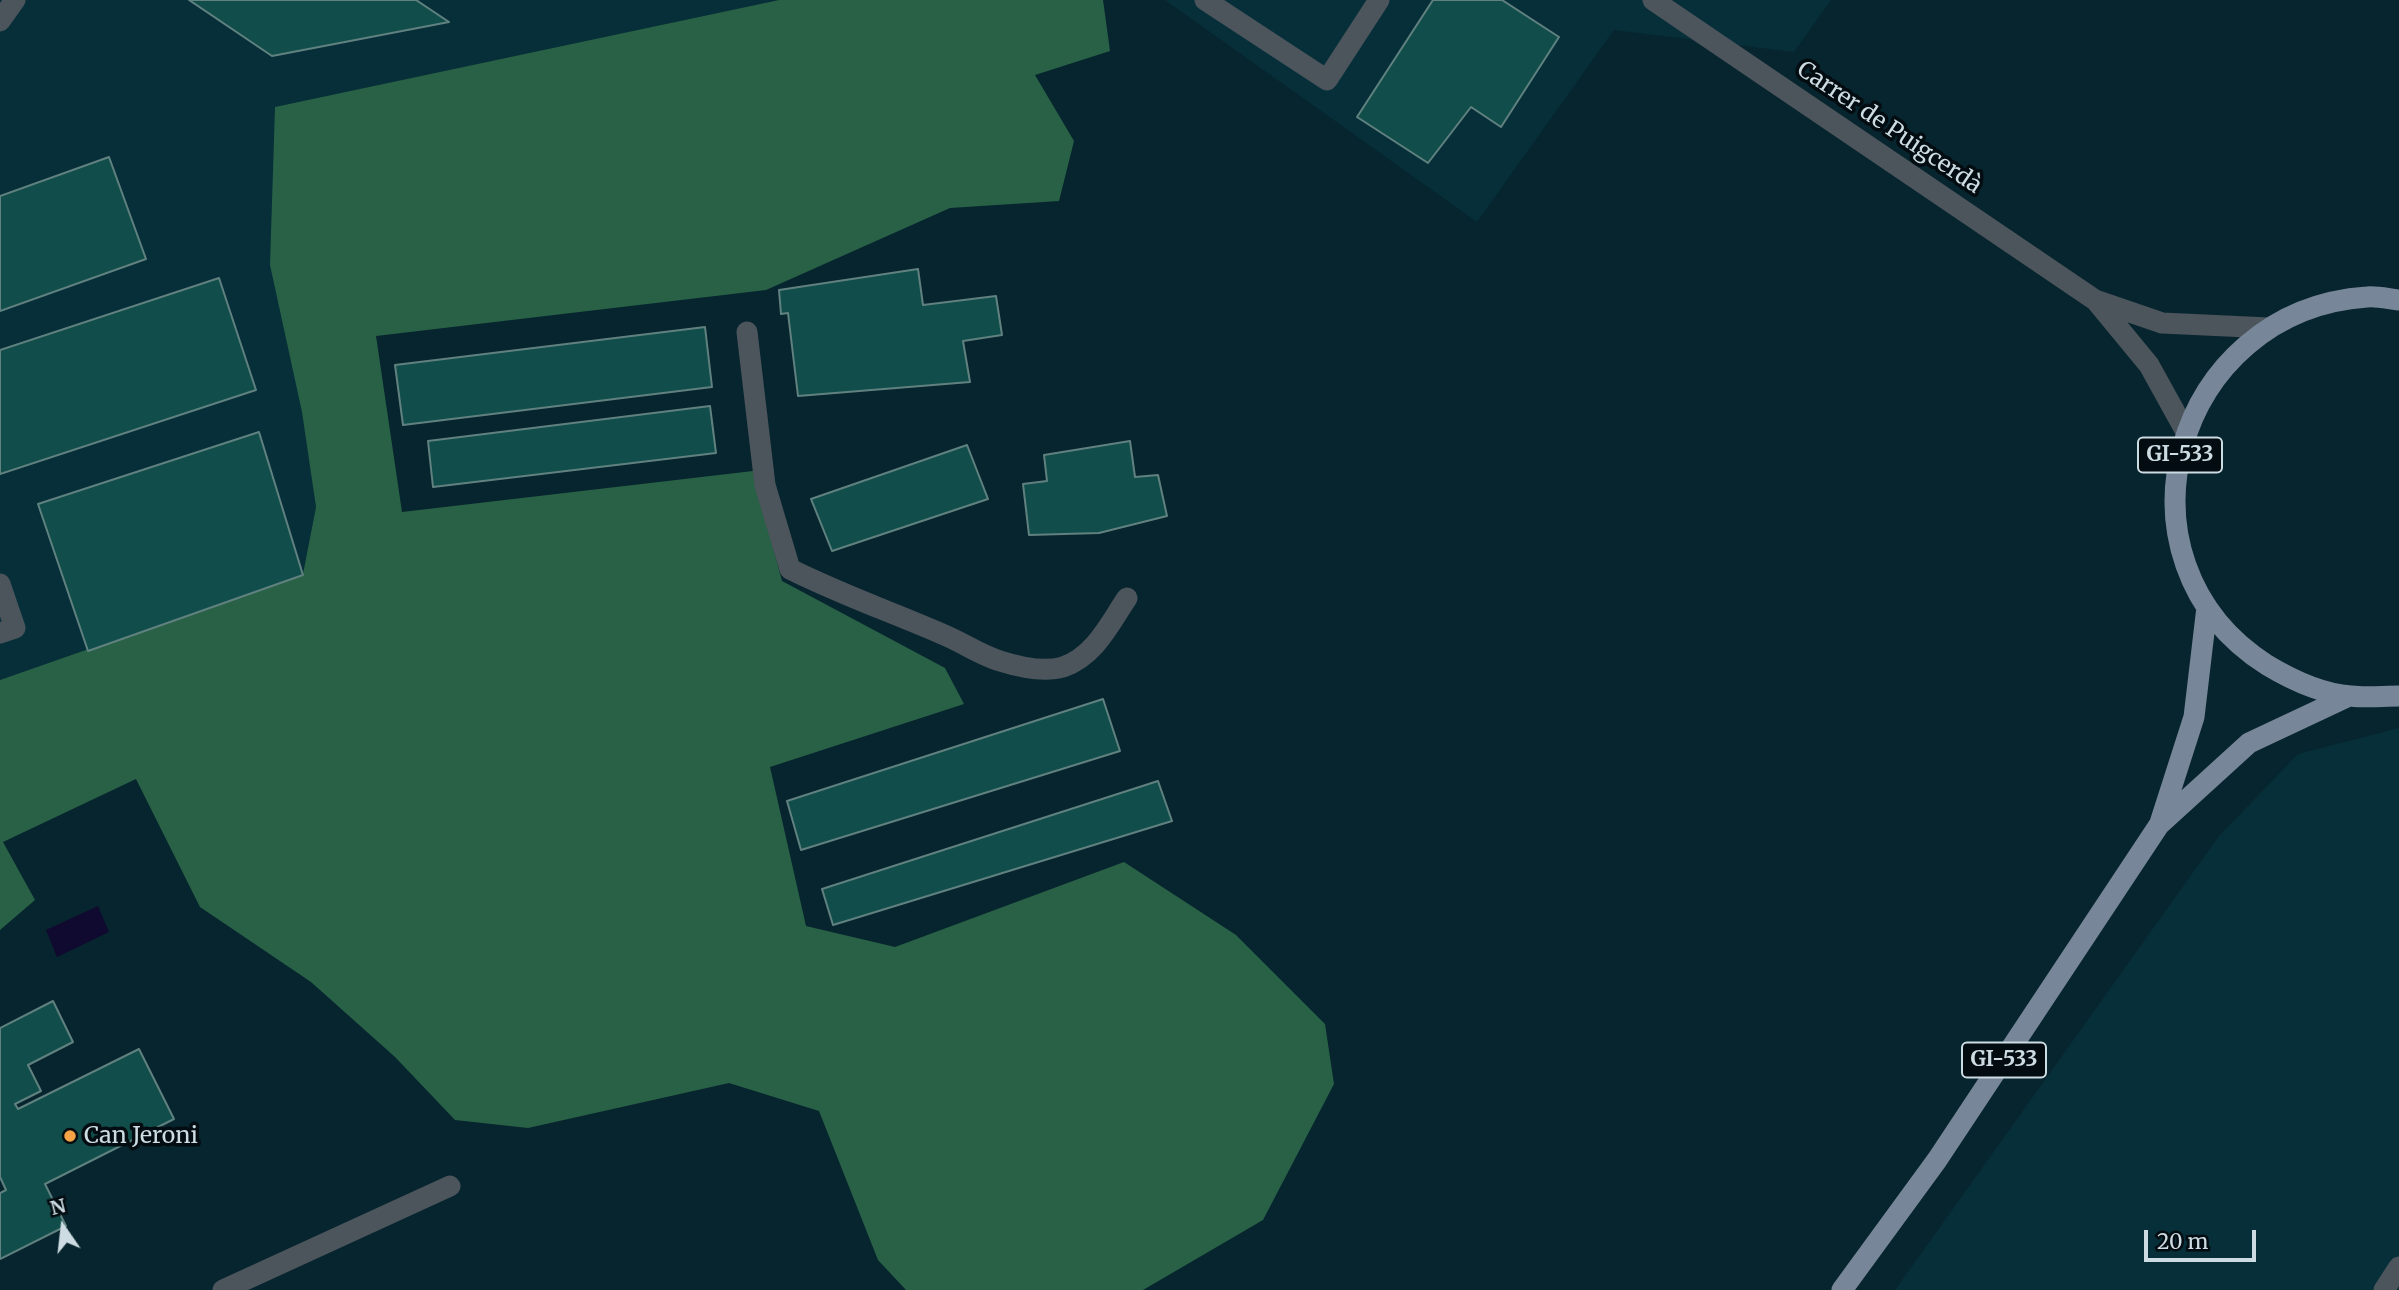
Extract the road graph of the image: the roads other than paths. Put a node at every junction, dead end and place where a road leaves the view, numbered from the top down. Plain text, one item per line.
1 (15, 0) edge
2 (1205, 0) edge
3 (1379, 0) edge
4 (1653, 0) edge
5 (0, 21) edge
6 (2095, 300) junction
7 (2399, 300) edge
8 (2269, 328) junction
9 (747, 332) dead end
10 (2186, 432) junction
11 (0, 584) edge
12 (1127, 597) dead end
13 (2207, 607) junction
14 (0, 633) edge
15 (2349, 696) junction
16 (2399, 696) edge
17 (2159, 825) junction
18 (450, 1186) dead end
19 (2399, 1267) edge
20 (223, 1290) edge
21 (1842, 1290) edge
22 (2384, 1290) edge

1 - 5 street
2 - 3 street
4 - 6 street, Carrer de Puigcerdà
6 - 8 street, Carrer de Puigcerdà
6 - 10 street, Carrer de Puigcerdà
7 - 8 main road, GI-533
8 - 10 main road, GI-533
9 - 12 street
10 - 13 main road, GI-533
11 - 14 street
13 - 15 main road, GI-533
13 - 17 main road, GI-533
15 - 16 main road, GI-533
15 - 17 main road, GI-533
17 - 21 main road, GI-533
18 - 20 street
19 - 22 street

